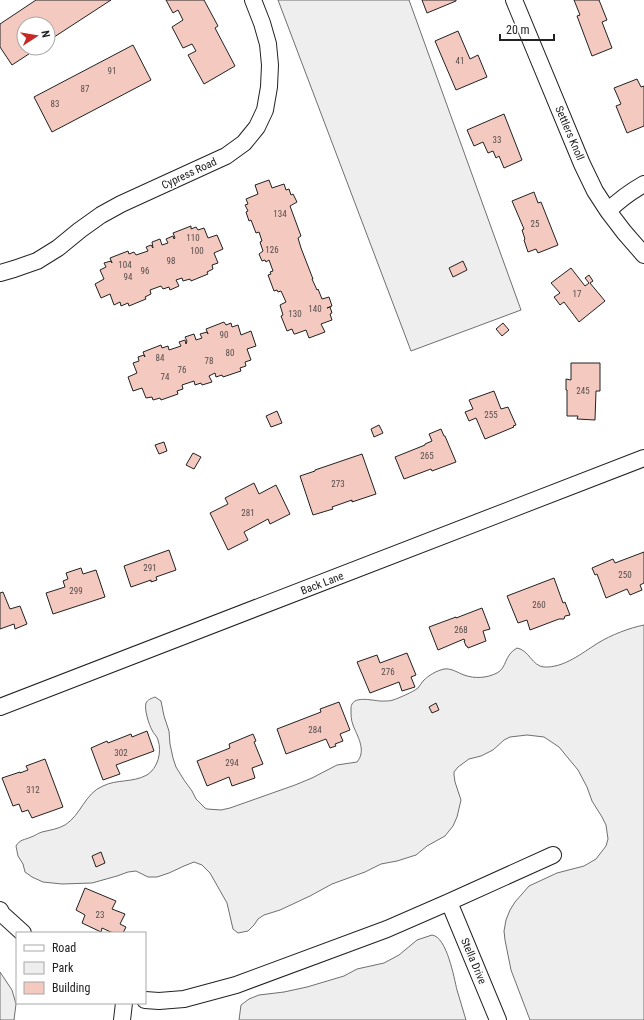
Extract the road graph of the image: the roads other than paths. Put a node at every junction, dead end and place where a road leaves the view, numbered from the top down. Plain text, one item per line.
1 (252, 0) edge
2 (514, 0) edge
3 (644, 184) edge
4 (608, 211) junction
5 (644, 255) edge
6 (0, 273) edge
7 (644, 458) edge
8 (0, 708) edge
9 (553, 855) dead end
10 (449, 902) junction
11 (0, 910) edge
12 (22, 932) edge
13 (146, 1000) edge
14 (124, 1004) edge
15 (122, 1020) edge
16 (498, 1020) edge

1 - 6 street, Cypress Road
2 - 4 street, Settlers Knoll
3 - 4 street
4 - 5 street, Settlers Knoll
7 - 8 street, Back Lane
9 - 10 street
10 - 13 street
10 - 16 street, Stella Drive
11 - 12 street
14 - 15 street

